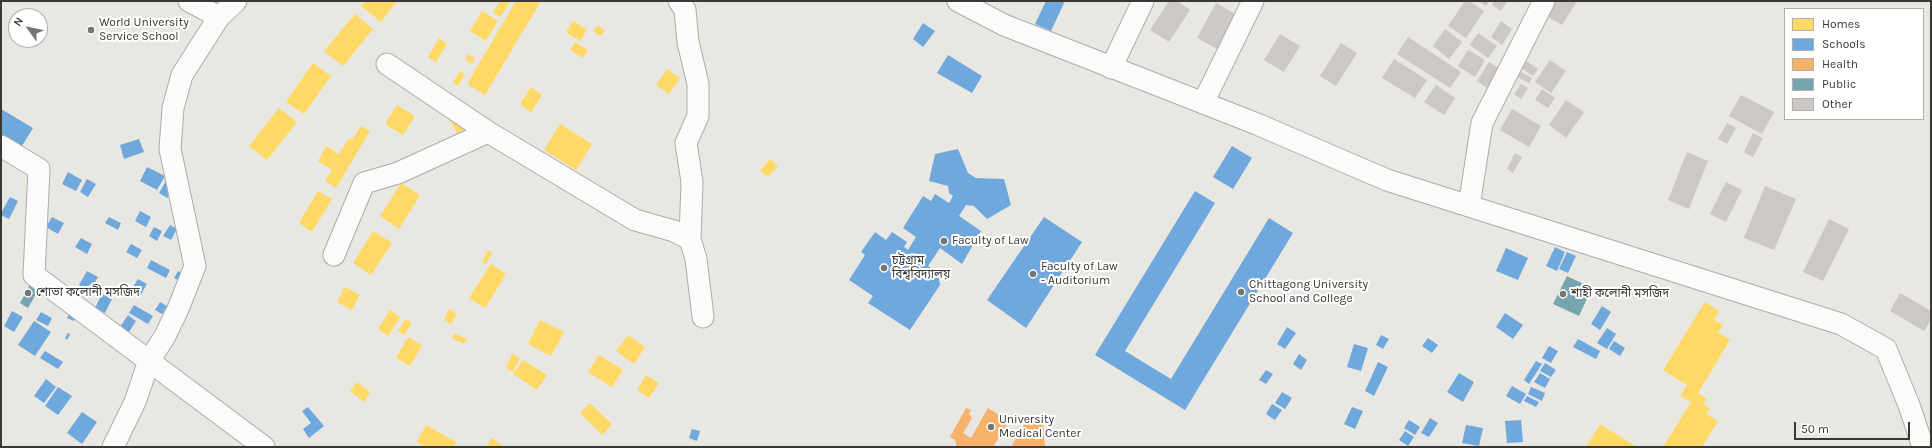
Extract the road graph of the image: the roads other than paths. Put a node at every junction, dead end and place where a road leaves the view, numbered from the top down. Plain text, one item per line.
1 (189, 1) edge
2 (236, 1) edge
3 (679, 1) edge
4 (958, 1) edge
5 (1143, 1) edge
6 (1253, 1) edge
7 (1544, 1) edge
8 (219, 17) junction
9 (387, 64) dead end
10 (1111, 68) junction
11 (1203, 103) junction
12 (488, 132) junction
13 (1, 146) edge
14 (1469, 206) junction
15 (690, 239) junction
16 (334, 256) dead end
17 (703, 317) dead end
18 (149, 361) junction
19 (113, 447) edge
20 (264, 447) edge
21 (1923, 447) edge

1 - 8 street
2 - 8 street
3 - 15 street
4 - 10 street
5 - 10 street
6 - 11 street
7 - 14 street
8 - 18 street
9 - 12 street
10 - 11 street
11 - 14 street
12 - 15 street
12 - 16 street
13 - 18 street
14 - 21 street
15 - 17 street
18 - 19 street
18 - 20 street

